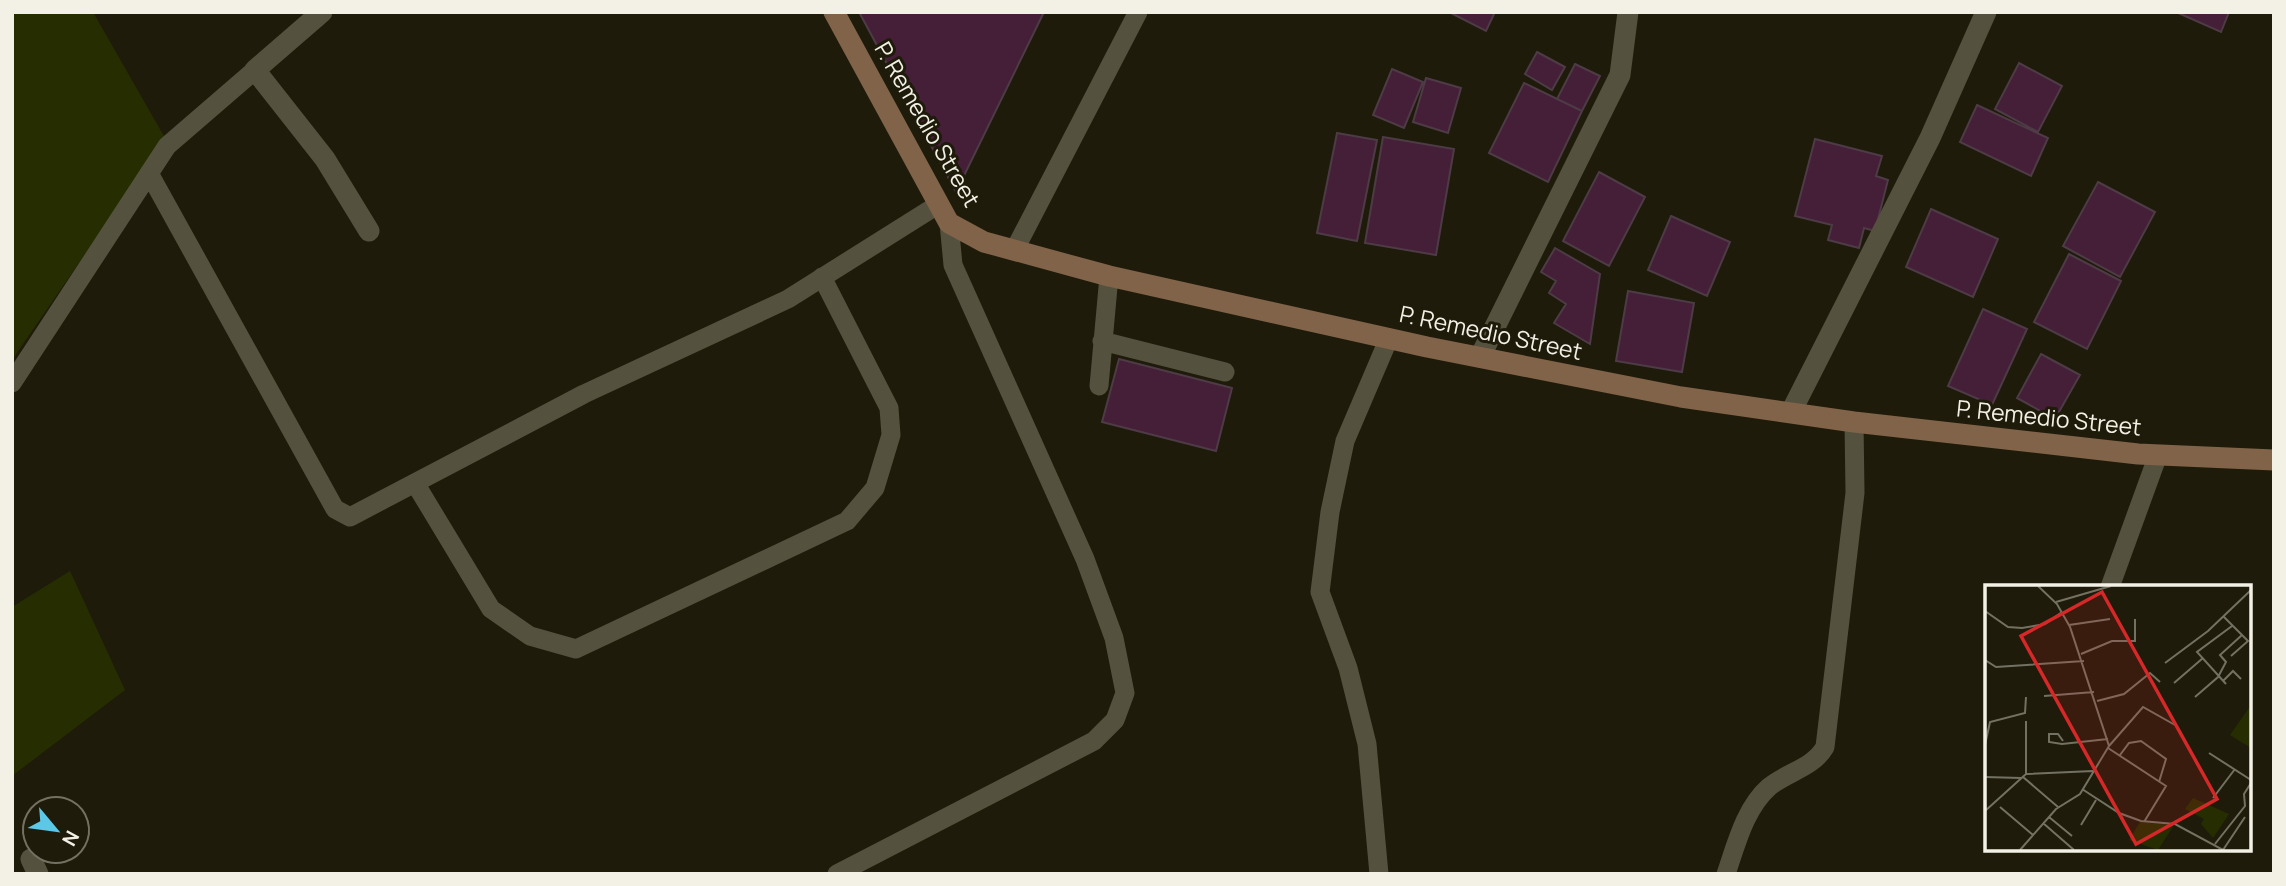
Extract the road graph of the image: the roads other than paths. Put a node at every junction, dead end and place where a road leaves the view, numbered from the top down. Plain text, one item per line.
1 (322, 12) edge
2 (834, 12) edge
3 (1138, 12) edge
4 (1628, 12) edge
5 (1986, 12) edge
6 (255, 70) junction
7 (149, 173) junction
8 (939, 204) junction
9 (949, 223) junction
10 (369, 231) dead end
11 (1015, 249) junction
12 (1108, 276) junction
13 (822, 277) junction
14 (1389, 338) junction
15 (1102, 341) junction
16 (1480, 358) junction
17 (1225, 372) dead end
18 (12, 383) edge
19 (1099, 386) dead end
20 (1791, 412) junction
21 (1854, 422) junction
22 (2158, 454) junction
23 (2274, 460) edge
24 (415, 483) junction
25 (2111, 585) edge
26 (836, 874) edge
27 (1379, 874) edge
28 (1726, 874) edge

1 - 6 street
2 - 8 street, P. Remedio Street
3 - 11 lane
4 - 16 street
5 - 20 street
6 - 7 lane
6 - 10 street
7 - 18 lane
7 - 24 lane
8 - 9 street, P. Remedio Street
8 - 13 lane
9 - 11 street, P. Remedio Street
9 - 26 lane
11 - 12 street, P. Remedio Street
12 - 14 street, P. Remedio Street
12 - 15 lane
13 - 24 lane
13 - 24 lane
14 - 16 street, P. Remedio Street
14 - 27 lane
15 - 17 lane
15 - 19 lane
16 - 20 street, P. Remedio Street
20 - 21 street, P. Remedio Street
21 - 22 street, P. Remedio Street
21 - 28 lane
22 - 23 street, P. Remedio Street
22 - 25 lane

